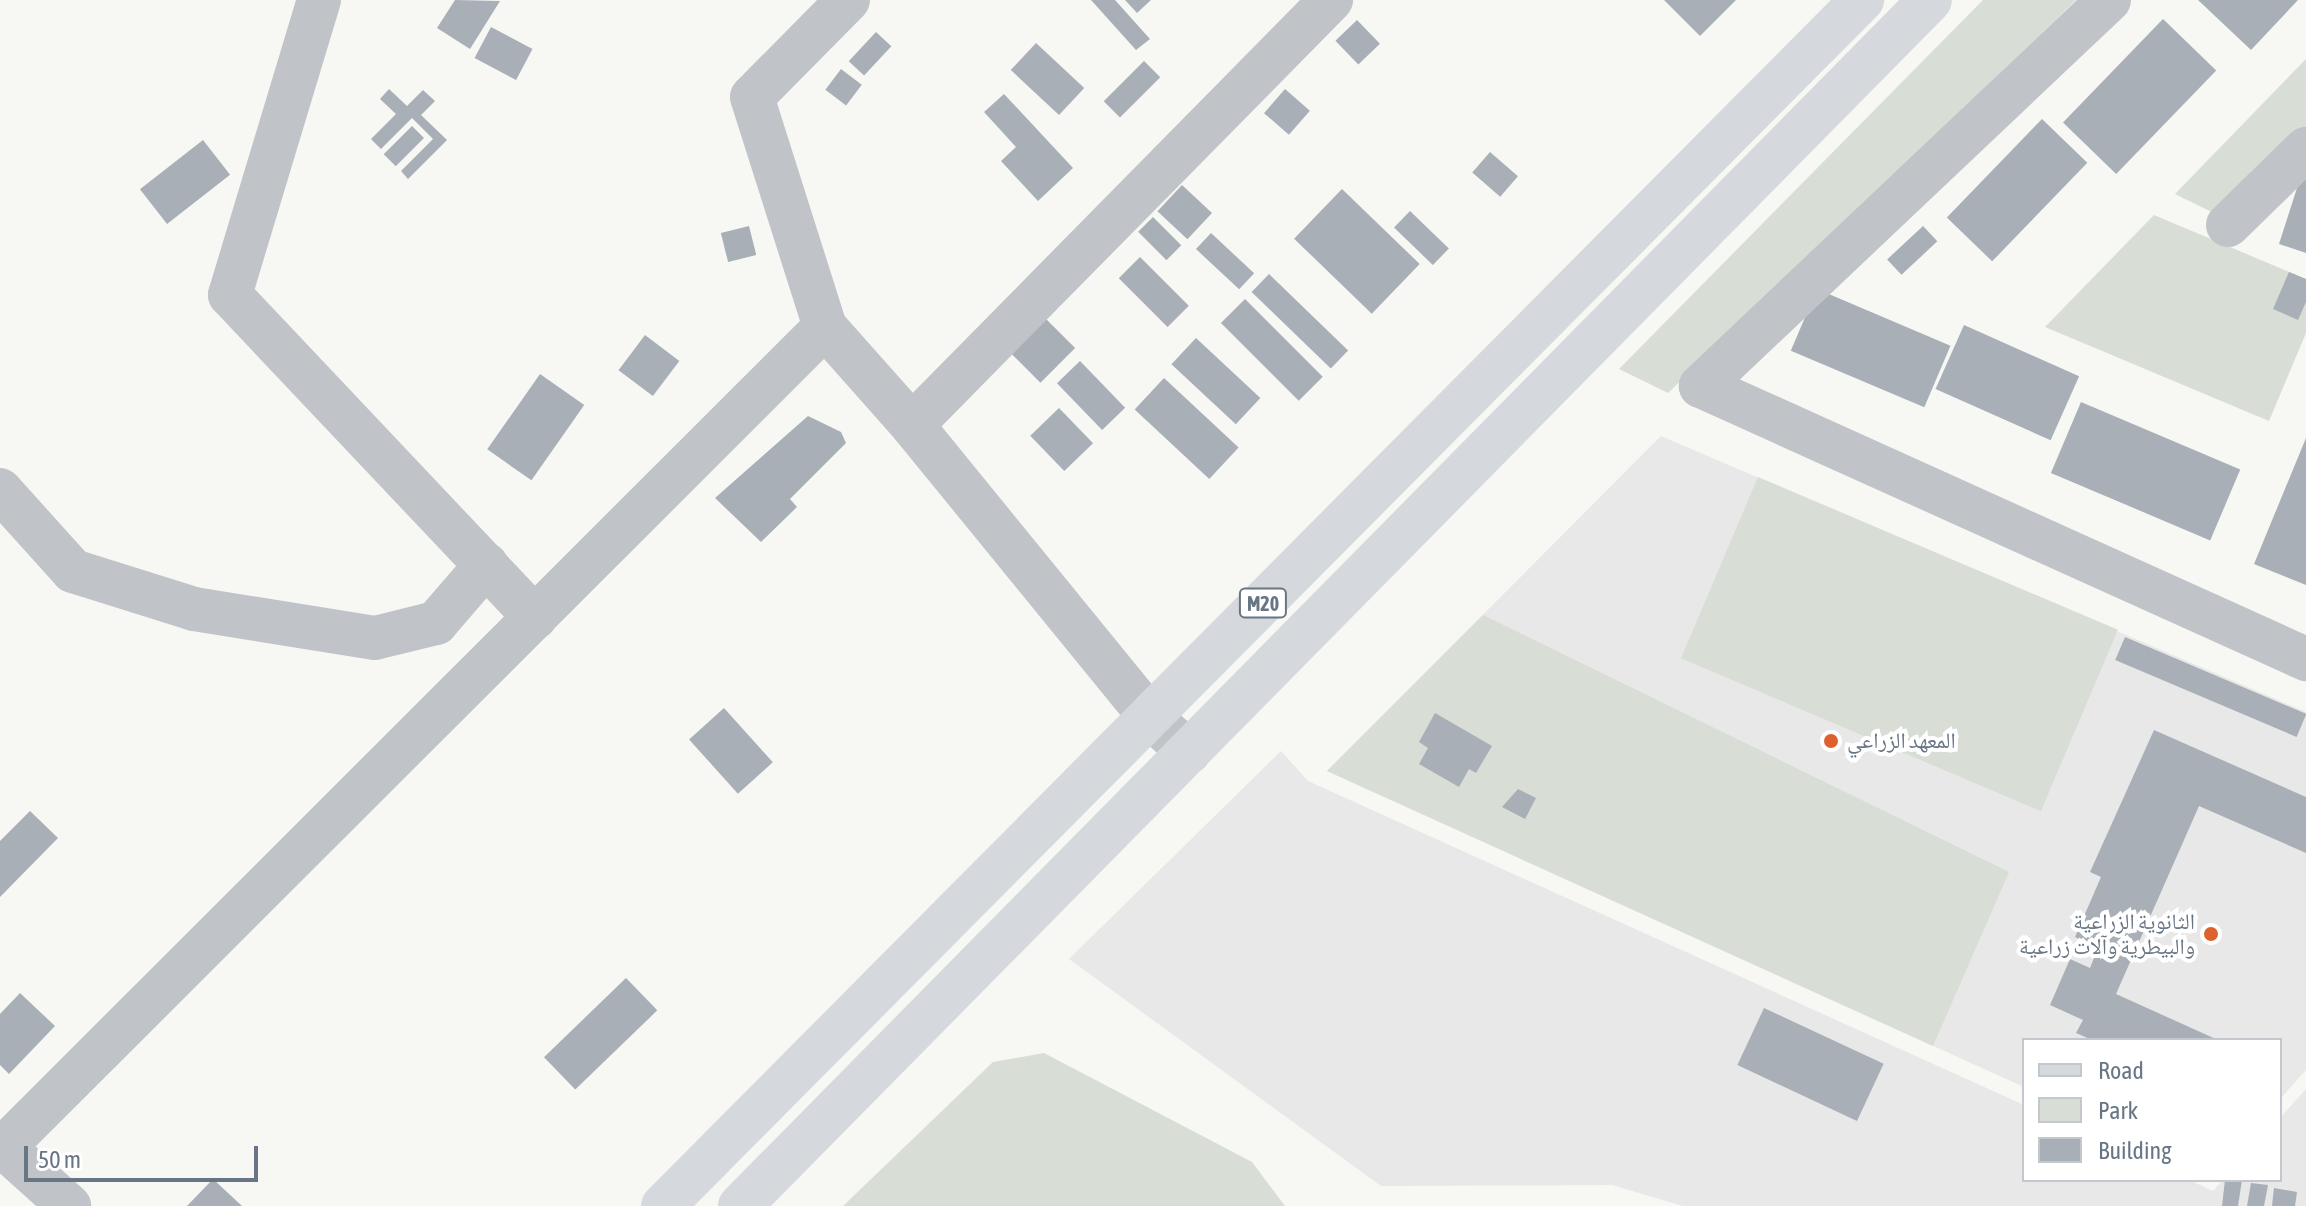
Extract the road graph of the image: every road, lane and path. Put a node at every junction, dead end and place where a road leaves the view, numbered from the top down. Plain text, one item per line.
1 (319, 0) edge
2 (848, 0) edge
3 (1862, 0) edge
4 (1930, 0) edge
5 (2109, 0) edge
6 (1313, 6) edge
7 (2306, 149) edge
8 (2228, 225) dead end
9 (825, 327) junction
10 (912, 425) junction
11 (0, 490) edge
12 (486, 565) junction
13 (535, 617) junction
14 (2306, 659) edge
15 (1150, 717) junction
16 (1189, 752) junction
17 (1, 1147) edge
18 (69, 1206) edge
19 (663, 1206) edge
20 (740, 1206) edge

1 - 12 street
2 - 9 street
3 - 15 main road, M20
4 - 16 main road, M20
5 - 14 street
6 - 10 street
7 - 8 street
9 - 10 street
9 - 13 street
10 - 15 street
11 - 12 street
12 - 13 street
13 - 17 street
15 - 16 street
15 - 19 main road, M20
16 - 20 main road, M20
17 - 18 street

